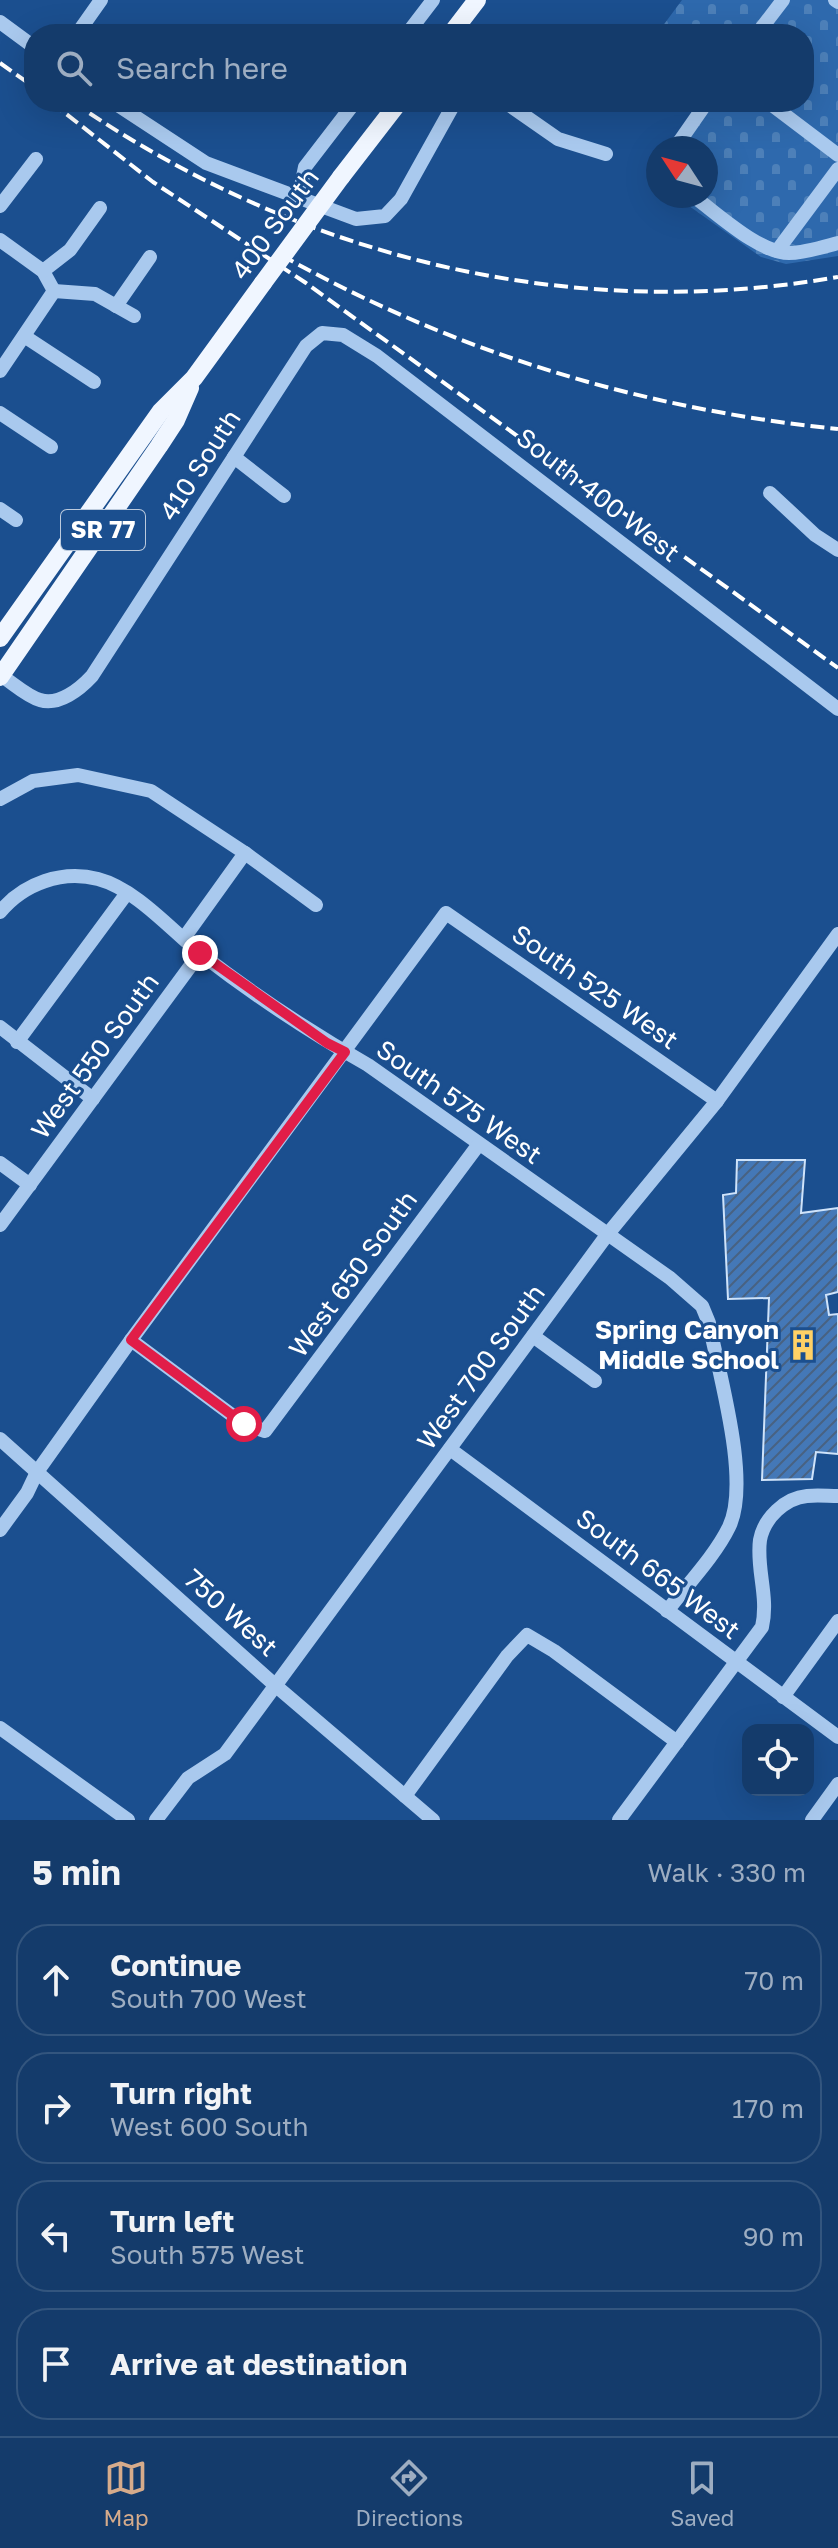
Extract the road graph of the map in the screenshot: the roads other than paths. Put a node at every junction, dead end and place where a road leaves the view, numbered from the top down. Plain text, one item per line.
1 (101, 0) edge
2 (433, 0) edge
3 (477, 0) edge
4 (783, 0) edge
5 (0, 22) edge
6 (84, 24) edge
7 (415, 24) edge
8 (459, 24) edge
9 (765, 24) edge
10 (24, 40) edge
11 (128, 112) edge
12 (347, 112) edge
13 (391, 112) edge
14 (449, 112) edge
15 (519, 112) edge
16 (700, 112) edge
17 (781, 112) edge
18 (683, 136) edge
19 (606, 154) dead end
20 (838, 155) edge
21 (36, 159) dead end
22 (838, 169) edge
23 (299, 196) junction
24 (0, 206) edge
25 (100, 208) dead end
26 (710, 208) edge
27 (0, 240) edge
28 (838, 243) edge
29 (777, 251) junction
30 (150, 257) dead end
31 (43, 271) junction
32 (54, 291) junction
33 (116, 306) junction
34 (134, 316) dead end
35 (322, 333) joint
36 (24, 336) junction
37 (0, 371) edge
38 (194, 378) junction
39 (94, 382) dead end
40 (0, 413) edge
41 (51, 447) dead end
42 (234, 457) junction
43 (770, 493) dead end
44 (284, 496) dead end
45 (0, 509) edge
46 (16, 520) dead end
47 (838, 550) edge
48 (0, 638) edge
49 (0, 676) edge
50 (838, 709) edge
51 (0, 799) edge
52 (245, 853) junction
53 (127, 893) junction
54 (316, 905) dead end
55 (0, 912) edge
56 (838, 934) edge
57 (184, 938) junction
58 (200, 953) junction
59 (0, 1027) edge
60 (17, 1042) junction
61 (345, 1052) junction
62 (93, 1099) junction
63 (717, 1101) junction
64 (479, 1144) junction
65 (0, 1163) edge
66 (30, 1185) junction
67 (0, 1225) edge
68 (607, 1235) junction
69 (533, 1336) junction
70 (131, 1340) junction
71 (595, 1381) dead end
72 (0, 1439) edge
73 (450, 1449) junction
74 (37, 1472) junction
75 (838, 1496) edge
76 (0, 1530) edge
77 (667, 1611) junction
78 (838, 1621) edge
79 (736, 1663) junction
80 (276, 1686) junction
81 (783, 1697) junction
82 (0, 1728) edge
83 (838, 1737) edge
84 (677, 1742) junction
85 (838, 1784) edge
86 (405, 1796) junction
87 (128, 1820) edge
88 (156, 1820) edge
89 (433, 1820) edge
90 (619, 1820) edge
91 (812, 1820) edge

1 - 6 street
2 - 7 street
3 - 8 main road
4 - 9 street
5 - 10 street
11 - 23 street
12 - 23 street, 400 South
13 - 38 main road, 400 South / SR 77, bridge
14 - 23 street
15 - 19 street
16 - 18 street
17 - 20 street
21 - 24 street
22 - 29 street
25 - 31 street
26 - 29 street
27 - 31 street
28 - 29 street
30 - 33 street
31 - 32 street
32 - 33 street
32 - 36 street
33 - 34 street
35 - 42 street, 410 South
35 - 50 street, South 400 West
36 - 37 street
36 - 39 street
38 - 48 main road, 400 South / SR 77
38 - 49 main road, 400 South / SR 77
40 - 41 street
42 - 44 street
42 - 49 street, 410 South
43 - 47 street
45 - 46 street
51 - 52 street
52 - 54 street
52 - 57 street
53 - 55 street, South 575 West
53 - 57 street, South 575 West
53 - 60 street
56 - 63 street, West 700 South
57 - 58 street, South 575 West
58 - 61 street, South 575 West
58 - 62 street, West 550 South
59 - 60 street
60 - 62 street
61 - 63 street, South 525 West
61 - 64 street, South 575 West
61 - 70 street
62 - 66 street, West 550 South
63 - 68 street, West 700 South
64 - 68 street, South 575 West
64 - 70 street, West 650 South
65 - 66 street
66 - 67 street, West 550 South
68 - 69 street, West 700 South
68 - 77 street, South 575 West
69 - 71 street
69 - 73 street, West 700 South
70 - 74 street
72 - 74 street, 750 West
73 - 77 street, South 665 West
73 - 80 street, West 700 South
74 - 76 street
74 - 80 street, 750 West
75 - 79 street
77 - 79 street, South 665 West
78 - 81 street
79 - 81 street, South 665 West
79 - 84 street
80 - 86 street, 750 West
80 - 88 street, West 700 South
81 - 83 street, South 665 West
82 - 87 street
84 - 86 street
84 - 90 street
85 - 91 street
86 - 89 street, 750 West

